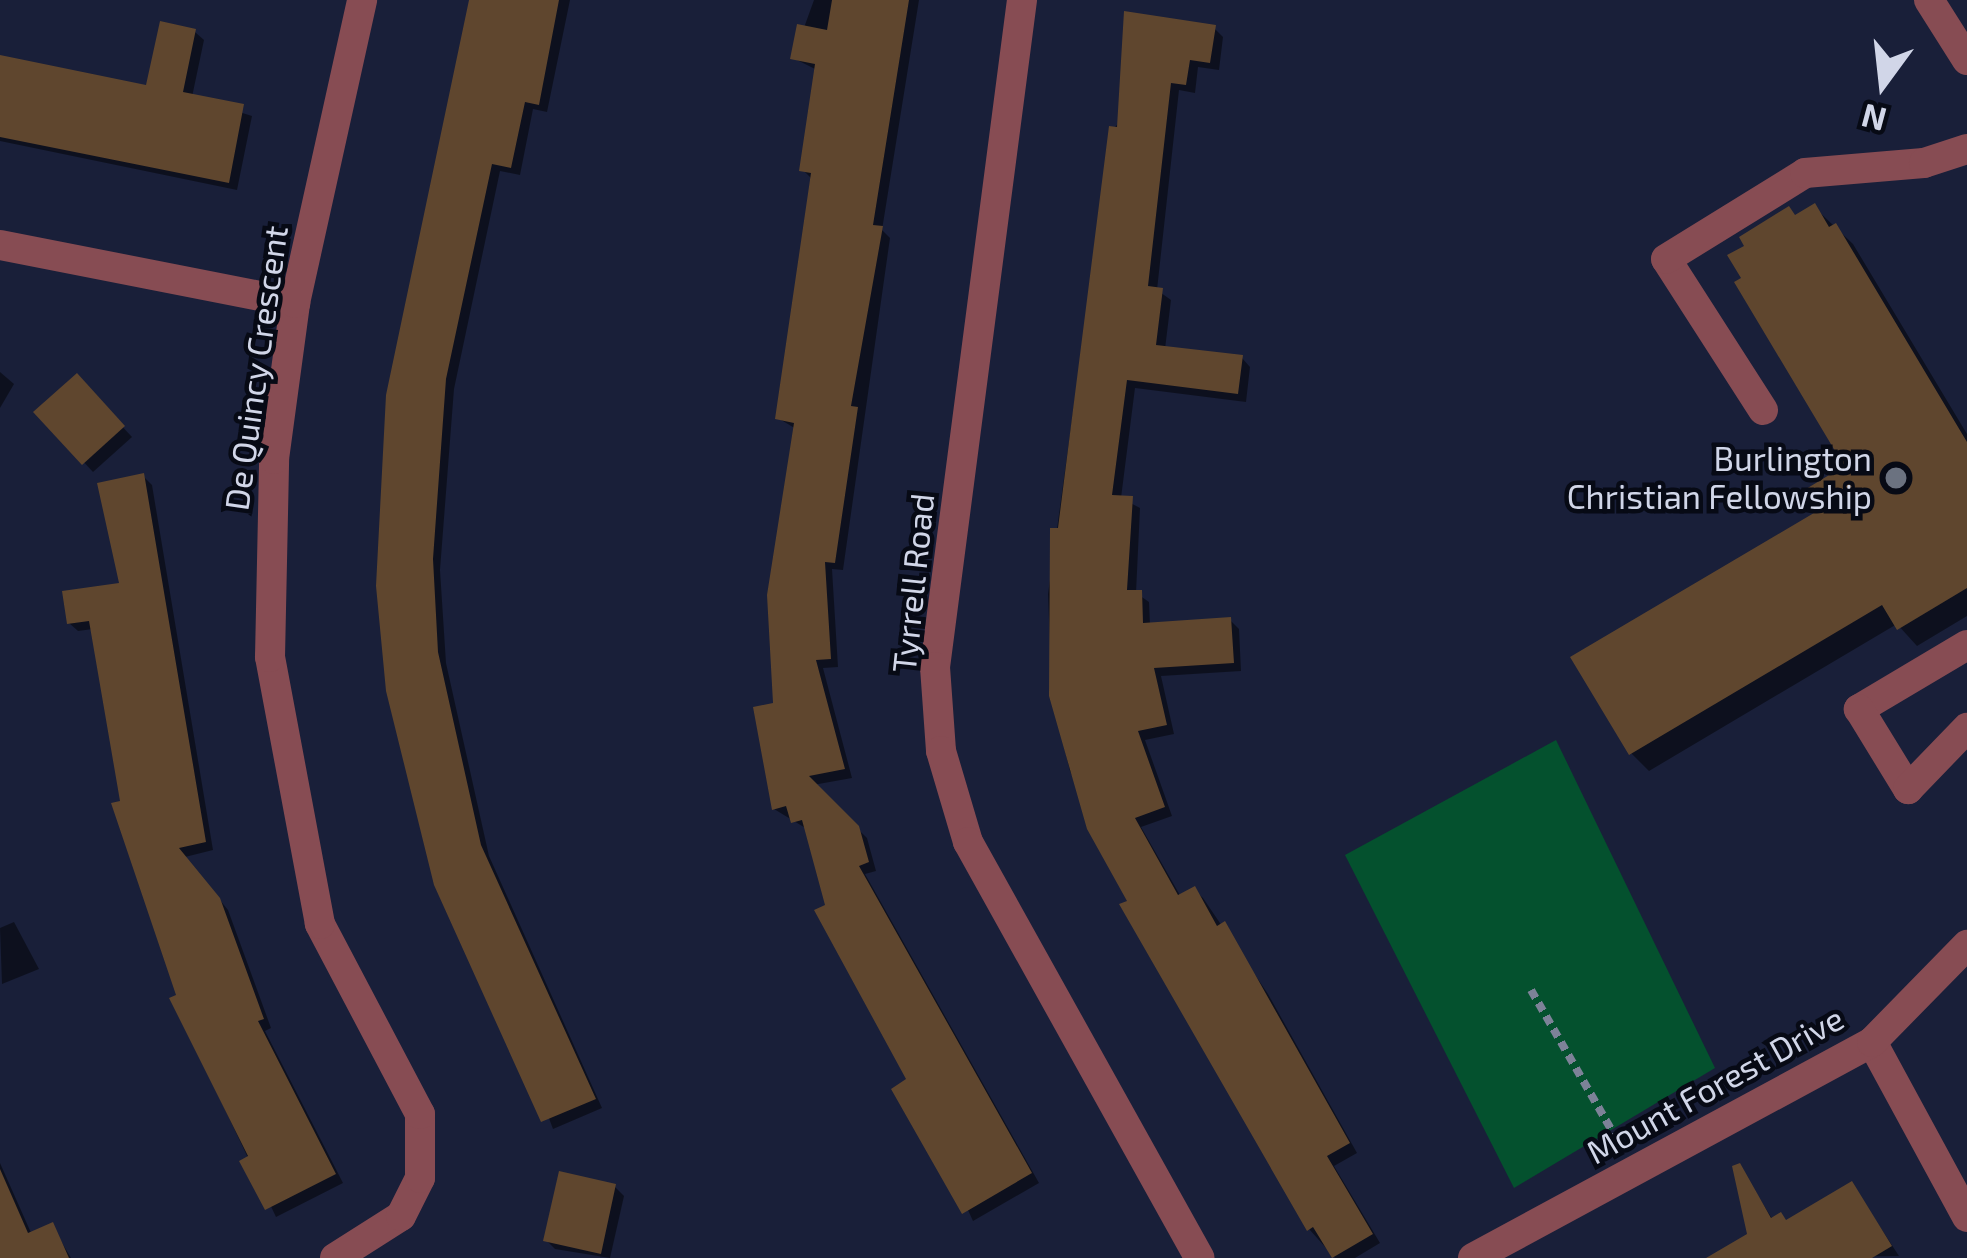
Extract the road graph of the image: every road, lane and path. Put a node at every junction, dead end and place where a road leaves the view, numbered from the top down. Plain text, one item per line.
1 (362, 0) edge
2 (1022, 0) edge
3 (1929, 0) edge
4 (1967, 60) edge
5 (1967, 149) edge
6 (0, 244) edge
7 (295, 303) junction
8 (1763, 410) dead end
9 (1967, 645) edge
10 (1967, 728) edge
11 (1967, 945) edge
12 (1531, 990) dead end
13 (1872, 1042) junction
14 (1635, 1170) junction
15 (1967, 1216) edge
16 (335, 1258) edge
17 (1200, 1258) edge
18 (1473, 1258) edge

1 - 7 street, De Quincy Crescent
2 - 17 street, Tyrrell Road
3 - 4 street
5 - 8 street
6 - 7 street
7 - 16 street, De Quincy Crescent
9 - 10 street
11 - 13 street, Mount Forest Drive
12 - 14 path
13 - 14 street, Mount Forest Drive
13 - 15 street
14 - 18 street, Mount Forest Drive

